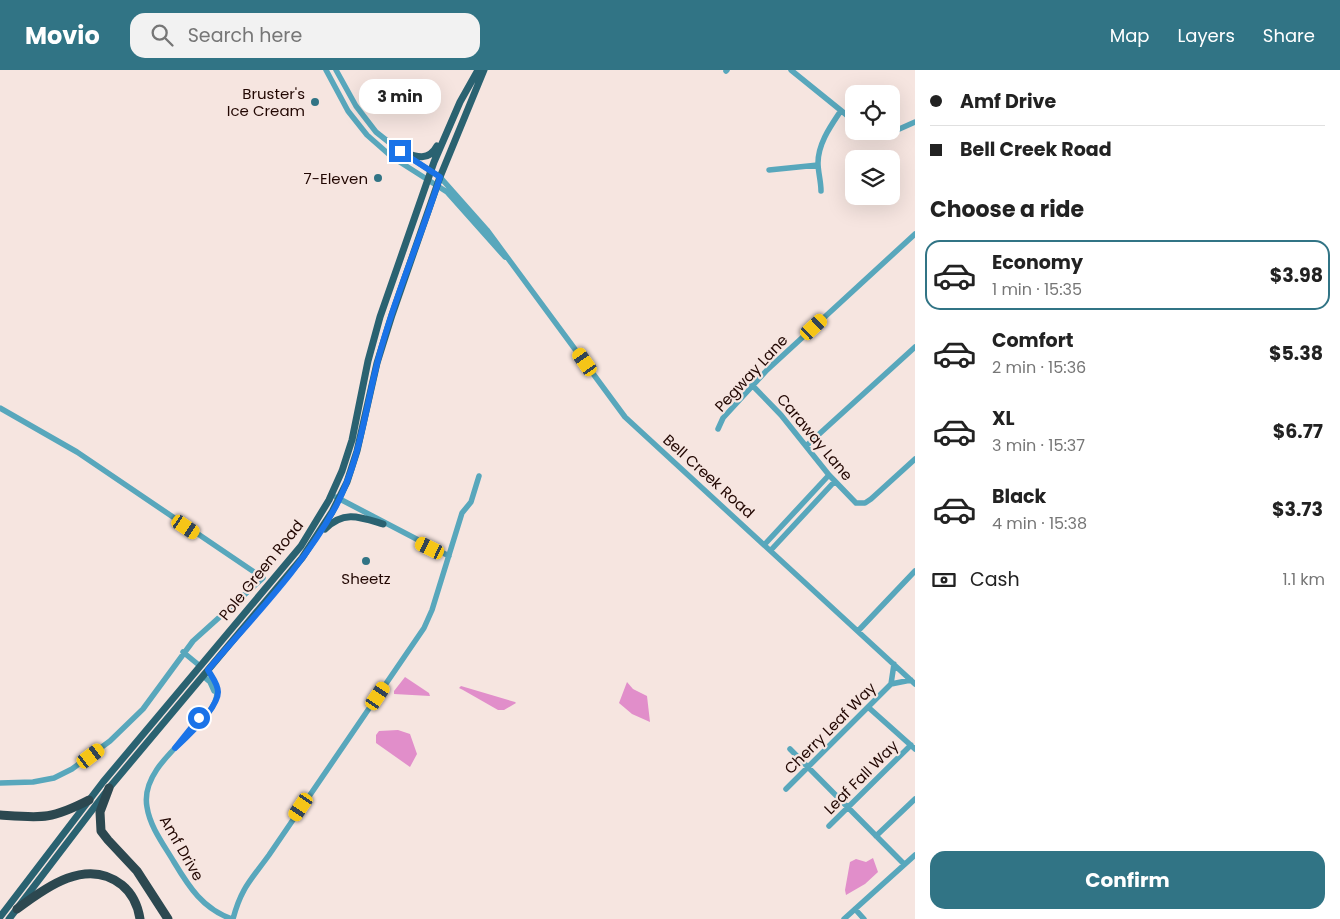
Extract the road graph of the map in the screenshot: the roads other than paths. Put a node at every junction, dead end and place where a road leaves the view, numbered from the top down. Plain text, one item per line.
1 (326, 70) edge
2 (336, 70) edge
3 (478, 70) edge
4 (484, 70) edge
5 (791, 70) edge
6 (460, 102) junction
7 (840, 112) junction
8 (845, 115) edge
9 (915, 122) edge
10 (900, 129) edge
11 (400, 151) junction
12 (818, 165) junction
13 (431, 170) junction
14 (769, 170) dead end
15 (428, 179) junction
16 (439, 181) junction
17 (821, 191) dead end
18 (915, 234) edge
19 (915, 347) edge
20 (752, 385) junction
21 (0, 408) edge
22 (718, 429) dead end
23 (806, 446) junction
24 (915, 459) edge
25 (829, 475) junction
26 (479, 476) dead end
27 (835, 481) junction
28 (332, 495) junction
29 (339, 499) junction
30 (383, 524) junction
31 (316, 538) junction
32 (764, 544) junction
33 (771, 550) junction
34 (449, 556) junction
35 (915, 571) edge
36 (858, 631) junction
37 (234, 640) junction
38 (183, 652) junction
39 (894, 664) junction
40 (200, 666) junction
41 (204, 676) junction
42 (913, 682) edge
43 (891, 684) junction
44 (868, 706) junction
45 (913, 747) edge
46 (790, 750) dead end
47 (808, 767) junction
48 (0, 783) edge
49 (109, 788) junction
50 (786, 789) dead end
51 (915, 799) edge
52 (89, 800) junction
53 (848, 808) junction
54 (0, 815) edge
55 (829, 826) dead end
56 (876, 836) junction
57 (915, 854) edge
58 (904, 864) junction
59 (17, 909) junction
60 (855, 909) junction
61 (0, 917) edge
62 (9, 919) edge
63 (140, 919) edge
64 (168, 919) edge
65 (233, 919) edge
66 (844, 919) edge
67 (864, 919) edge

1 - 15 street, Bell Creek Road
2 - 11 street, Bell Creek Road
3 - 6 main road, Pole Green Road
4 - 16 main road, Pole Green Road
5 - 7 street
6 - 11 main road
6 - 13 main road, Pole Green Road
7 - 8 street
7 - 12 street
9 - 10 street
11 - 13 street, Bell Creek Road
12 - 14 street
12 - 17 street
13 - 15 main road, Pole Green Road
13 - 16 street, Bell Creek Road
15 - 16 street, Bell Creek Road
15 - 28 main road, Pole Green Road
16 - 29 main road, Pole Green Road
16 - 32 street, Bell Creek Road
18 - 20 street, Pegway Lane
19 - 23 street
20 - 22 street, Pegway Lane
20 - 23 street, Caraway Lane
21 - 38 street
23 - 25 street, Caraway Lane
24 - 27 street, Caraway Lane
25 - 27 street, Caraway Lane
25 - 32 street
26 - 34 street
27 - 33 street
28 - 29 street
28 - 40 main road, Pole Green Road
29 - 30 street
29 - 31 main road, Pole Green Road
30 - 31 main road
30 - 34 street
31 - 37 main road, Pole Green Road
32 - 33 street, Bell Creek Road
33 - 36 street, Bell Creek Road
34 - 65 street
35 - 36 street
36 - 39 street, Bell Creek Road
37 - 40 main road
37 - 41 main road, Pole Green Road
38 - 40 street
38 - 48 street
39 - 42 street, Bell Creek Road
39 - 43 street, Cherry Leaf Way
40 - 41 main road
40 - 52 main road, Pole Green Road
41 - 49 main road, Pole Green Road
41 - 65 street, Amf Drive
42 - 43 street, Cherry Leaf Way
43 - 44 street, Cherry Leaf Way
44 - 45 street
44 - 47 street, Cherry Leaf Way
45 - 53 street, Leaf Fall Way
46 - 47 street
47 - 50 street, Cherry Leaf Way
47 - 53 street
49 - 59 main road, Pole Green Road
49 - 64 highway
51 - 56 street
52 - 54 highway
52 - 61 main road, Pole Green Road
53 - 55 street, Leaf Fall Way
53 - 56 street
56 - 58 street
57 - 58 street
58 - 60 street
59 - 62 main road, Pole Green Road
59 - 63 highway
60 - 66 street
60 - 67 street

